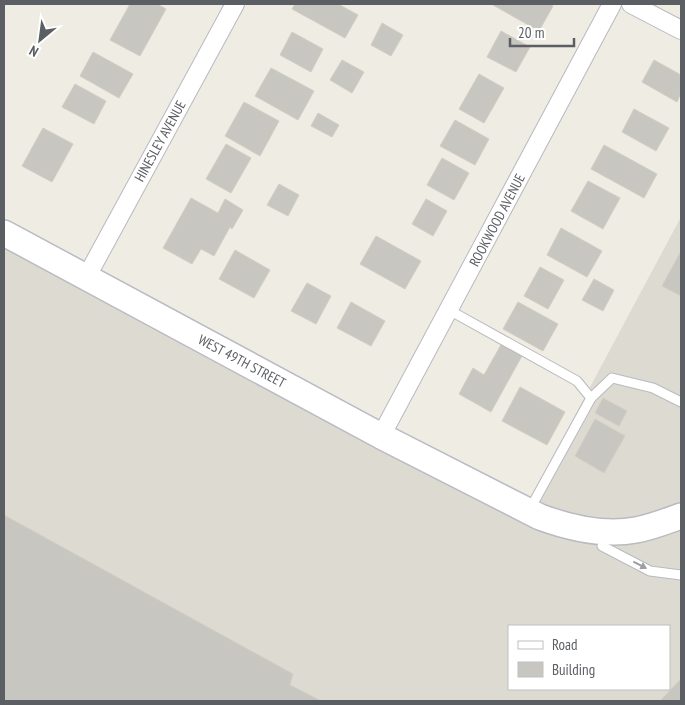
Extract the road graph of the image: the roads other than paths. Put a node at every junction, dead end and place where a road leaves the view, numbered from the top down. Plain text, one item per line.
1 (234, 4) edge
2 (612, 4) edge
3 (631, 4) edge
4 (681, 30) edge
5 (4, 233) edge
6 (86, 278) junction
7 (448, 310) junction
8 (592, 398) junction
9 (681, 402) edge
10 (381, 436) junction
11 (481, 487) junction
12 (529, 511) junction
13 (681, 516) edge
14 (560, 532) junction
15 (681, 533) edge
16 (602, 546) junction
17 (681, 575) edge

1 - 6 street, HINESLEY AVENUE
2 - 7 street, ROOKWOOD AVENUE
3 - 4 street
5 - 6 street, WEST 49TH STREET
6 - 10 street, WEST 49TH STREET
7 - 8 lane
7 - 10 street, ROOKWOOD AVENUE
8 - 9 lane
8 - 12 lane
10 - 11 street, WEST 49TH STREET
11 - 12 street, WEST 49TH STREET
11 - 14 street, WEST 49TH STREET
12 - 14 street, WEST 49TH STREET
13 - 14 street
14 - 16 street
15 - 16 street
16 -> 17 lane

